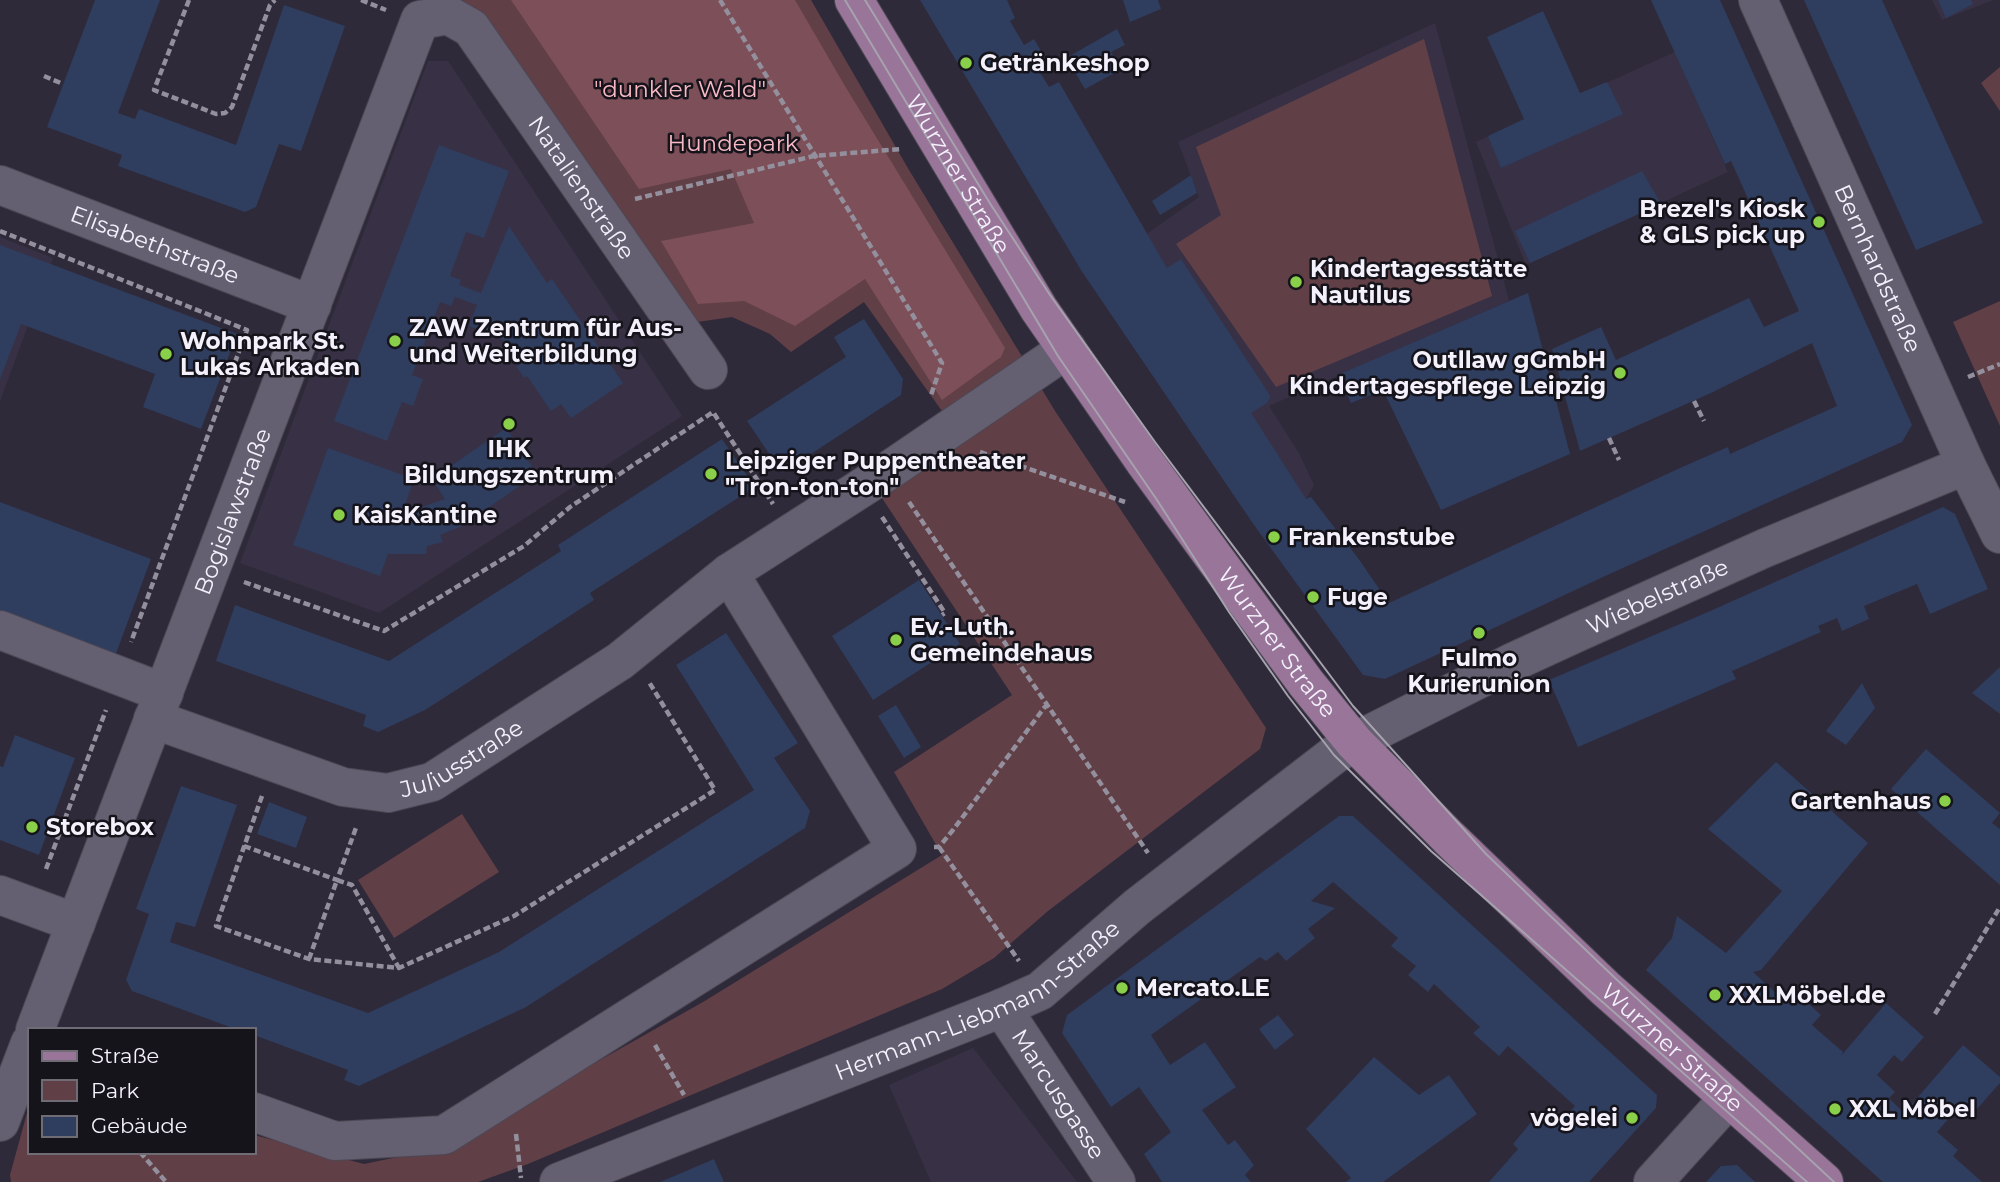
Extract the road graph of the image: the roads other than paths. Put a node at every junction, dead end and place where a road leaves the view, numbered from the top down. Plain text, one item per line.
1 (854, 0) edge
2 (1758, 0) edge
3 (448, 15) joint
4 (0, 185) edge
5 (312, 305) junction
6 (1067, 349) junction
7 (708, 370) dead end
8 (1966, 465) junction
9 (2000, 534) edge
10 (729, 573) junction
11 (0, 630) edge
12 (158, 706) junction
13 (1354, 742) junction
14 (0, 895) edge
15 (76, 923) junction
16 (1002, 1008) junction
17 (36, 1028) edge
18 (28, 1048) edge
19 (1729, 1098) junction
20 (256, 1113) edge
21 (0, 1122) edge
22 (1102, 1178) edge
23 (559, 1182) edge
24 (1653, 1182) edge
25 (1825, 1182) edge

1 - 6 main road, Wurzner Straße
2 - 8 street, Bernhardstraße
3 - 5 street, Bogislawstraße
3 - 7 street, Natalienstraße
4 - 5 street, Elisabethstraße
5 - 12 street, Bogislawstraße
6 - 10 street, Juliusstraße
6 - 13 main road, Wurzner Straße
8 - 9 street, Bernhardstraße
8 - 13 street, Wiebelstraße
10 - 12 street, Juliusstraße
10 - 20 street
11 - 12 street, Juliusstraße
12 - 15 street, Bogislawstraße
13 - 16 street, Hermann-Liebmann-Straße
13 - 19 main road, Wurzner Straße
14 - 15 street
15 - 17 street, Bogislawstraße
16 - 22 street, Marcusgasse
16 - 23 street, Hermann-Liebmann-Straße
18 - 21 street
19 - 24 street
19 - 25 main road, Wurzner Straße

